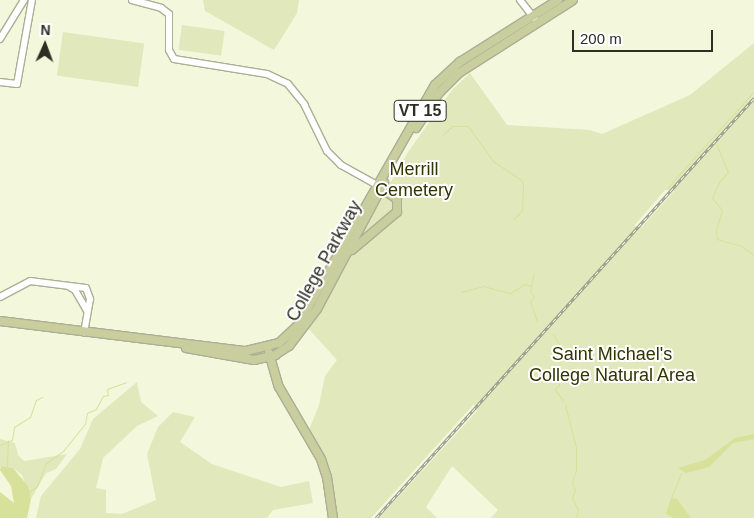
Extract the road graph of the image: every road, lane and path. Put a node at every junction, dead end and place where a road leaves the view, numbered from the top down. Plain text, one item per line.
1 (24, 0) edge
2 (32, 0) edge
3 (132, 0) edge
4 (520, 0) edge
5 (558, 0) edge
6 (573, 0) edge
7 (535, 19) junction
8 (0, 39) edge
9 (0, 82) edge
10 (379, 186) junction
11 (363, 218) junction
12 (379, 228) junction
13 (346, 257) junction
14 (64, 286) junction
15 (0, 296) edge
16 (87, 311) junction
17 (0, 321) edge
18 (84, 332) junction
19 (271, 352) junction
20 (332, 518) edge

1 - 8 street
2 - 9 street
3 - 10 street
4 - 7 street
5 - 7 main road, College Parkway / VT 15
6 - 7 main road, College Parkway / VT 15
7 - 10 main road, College Parkway / VT 15
10 - 11 main road, College Parkway / VT 15
10 - 12 main road
11 - 12 main road
11 - 13 main road, College Parkway / VT 15
11 - 19 main road, College Parkway / VT 15
12 - 13 main road
13 - 19 main road, College Parkway / VT 15
14 - 15 street
14 - 16 street
14 - 16 street
16 - 18 street
17 - 18 main road
18 - 19 main road
19 - 20 main road

